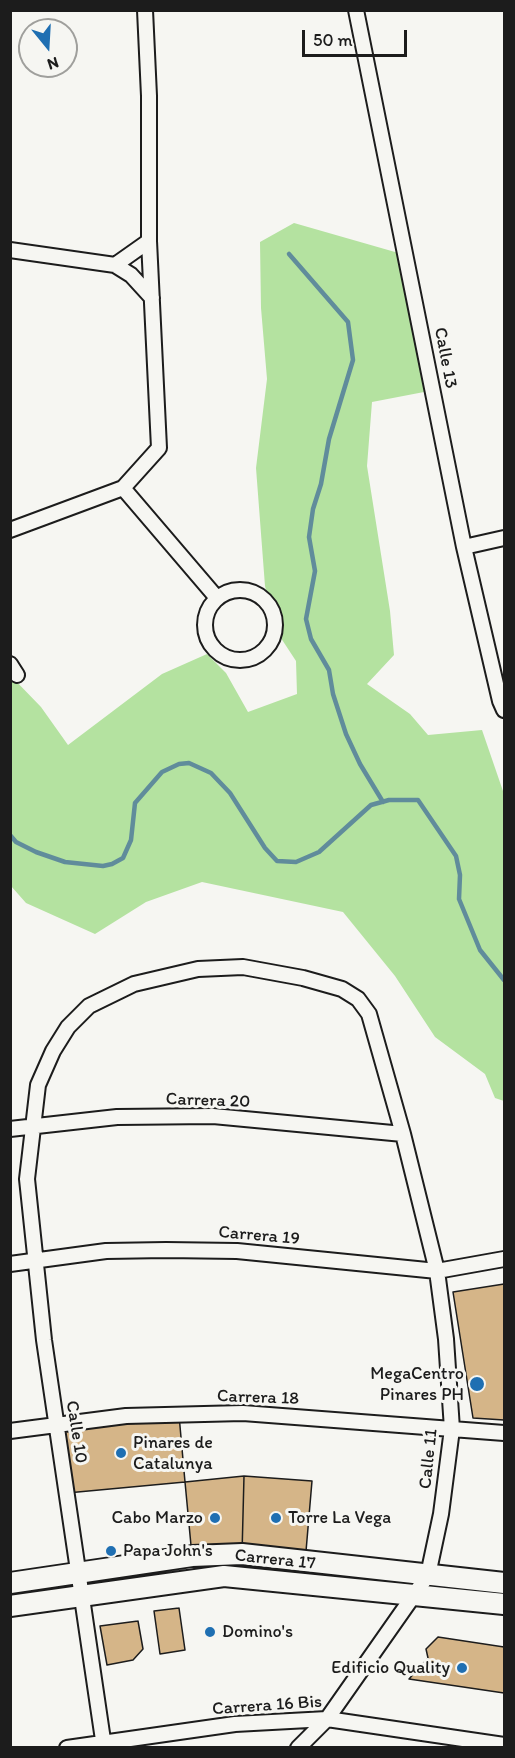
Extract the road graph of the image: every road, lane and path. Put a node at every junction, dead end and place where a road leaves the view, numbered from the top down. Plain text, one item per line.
1 (145, 10) edge
2 (356, 10) edge
3 (149, 241) junction
4 (10, 250) edge
5 (115, 265) junction
6 (152, 298) junction
7 (123, 488) junction
8 (10, 530) edge
9 (504, 538) edge
10 (464, 547) junction
11 (218, 598) junction
12 (504, 710) edge
13 (31, 1127) junction
14 (10, 1129) edge
15 (404, 1134) junction
16 (504, 1259) edge
17 (37, 1261) junction
18 (10, 1264) edge
19 (437, 1270) junction
20 (56, 1425) junction
21 (452, 1429) junction
22 (10, 1431) edge
23 (504, 1433) edge
24 (79, 1572) junction
25 (428, 1575) junction
26 (10, 1583) edge
27 (504, 1583) edge
28 (82, 1594) junction
29 (414, 1597) junction
30 (504, 1604) edge
31 (10, 1606) edge
32 (327, 1719) junction
33 (103, 1740) junction
34 (504, 1745) edge
35 (67, 1748) edge
36 (298, 1748) edge

1 - 3 street
2 - 10 street, Calle 13
3 - 5 street
3 - 6 street
4 - 5 street
5 - 6 street
6 - 7 street
7 - 8 street
7 - 11 street
9 - 10 street
10 - 12 street, Calle 13
11 - 11 street
13 - 14 street, Carrera 20
13 - 15 street, Carrera 20
13 - 15 street, Calle 10
13 - 17 street, Calle 10
15 - 19 street, Calle 11
16 - 19 street, Carrera 19
17 - 18 street, Carrera 19
17 - 19 street, Carrera 19
17 - 20 street, Calle 10
19 - 21 street, Calle 11
20 - 21 street, Carrera 18
20 - 22 street, Carrera 18
20 - 24 street, Calle 10
21 - 23 street, Carrera 18
21 - 25 street, Calle 11
24 - 25 main road, Carrera 17
24 - 26 main road, Carrera 17
24 - 28 street, Calle 10
25 - 27 main road, Carrera 17
25 - 29 street, Calle 11
28 - 29 main road, Carrera 17
28 - 31 main road, Carrera 17
28 - 33 street, Calle 10
29 - 30 main road, Carrera 17
29 - 32 street, Calle 11
32 - 33 street, Carrera 16 Bis
32 - 34 street, Carrera 16 Bis
32 - 36 street, Calle 11
33 - 35 street, Carrera 16 Bis

